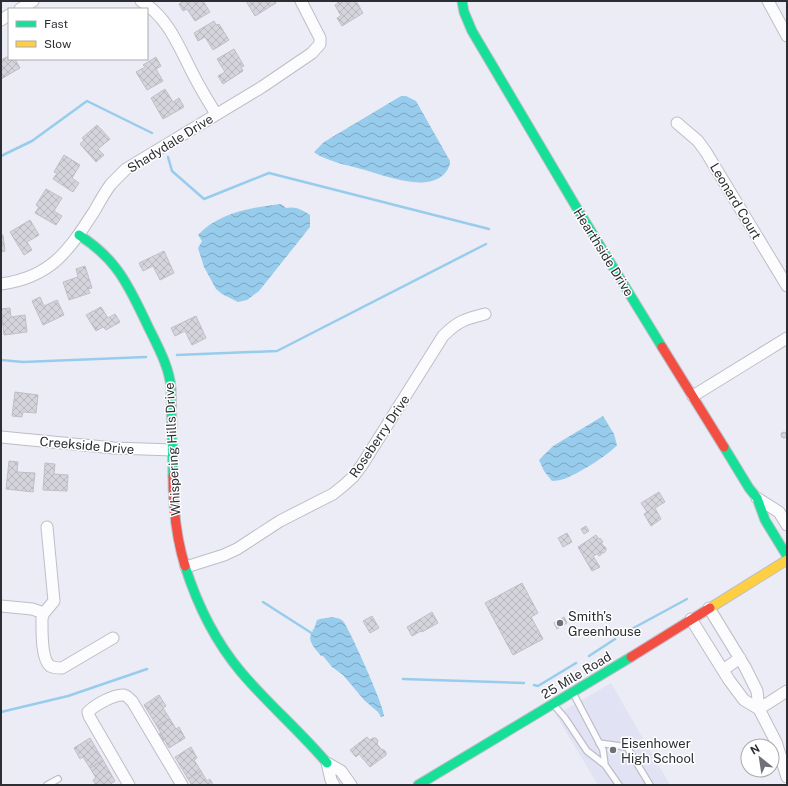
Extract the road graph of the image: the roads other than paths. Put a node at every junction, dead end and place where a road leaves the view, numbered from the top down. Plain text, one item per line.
1 (33, 1) edge
2 (141, 1) edge
3 (301, 1) edge
4 (462, 1) edge
5 (768, 1) edge
6 (22, 8) edge
7 (787, 36) edge
8 (216, 114) junction
9 (677, 123) dead end
10 (79, 236) junction
11 (1, 284) edge
12 (787, 286) edge
13 (485, 314) dead end
14 (787, 338) edge
15 (692, 396) junction
16 (1, 437) edge
17 (173, 450) junction
18 (757, 498) junction
19 (787, 525) edge
20 (47, 527) dead end
21 (787, 556) edge
22 (787, 560) edge
23 (186, 567) junction
24 (1, 606) edge
25 (709, 608) junction
26 (44, 613) junction
27 (691, 619) junction
28 (113, 638) dead end
29 (740, 658) junction
30 (723, 670) junction
31 (787, 691) edge
32 (572, 692) junction
33 (553, 704) junction
34 (759, 709) junction
35 (599, 743) junction
36 (327, 763) junction
37 (605, 765) junction
38 (787, 777) edge
39 (58, 779) dead end
40 (423, 784) edge
41 (47, 785) edge
42 (129, 785) edge
43 (182, 785) edge
44 (334, 785) edge
45 (351, 785) edge
46 (620, 785) edge
47 (650, 785) edge

1 - 6 street
2 - 8 street
3 - 8 street, Shadydale Drive
4 - 15 street, Hearthside Drive
5 - 7 street
8 - 10 street, Shadydale Drive
9 - 12 street, Leonard Court
10 - 11 street, Shadydale Drive
10 - 17 street, Whispering Hills Drive
13 - 23 street, Roseberry Drive
14 - 15 street
15 - 18 street, Hearthside Drive
16 - 17 street, Creekside Drive
17 - 23 street, Whispering Hills Drive
18 - 19 street, Hearthside Drive
18 - 21 street, Hearthside Drive
20 - 26 street
22 - 25 street, 25 Mile Road
23 - 36 street, Whispering Hills Drive
24 - 26 street
25 - 27 street, 25 Mile Road
25 - 29 street
26 - 28 street
27 - 30 street
27 - 32 street, 25 Mile Road
29 - 30 street
29 - 34 street
30 - 34 street
31 - 34 street
32 - 33 street, 25 Mile Road
32 - 35 lane
33 - 37 lane
33 - 40 street, 25 Mile Road
34 - 38 street
35 - 37 lane
35 - 47 lane
36 - 44 street, Whispering Hills Drive
36 - 45 street, Whispering Hills Drive
37 - 46 lane
39 - 41 lane
42 - 43 street

